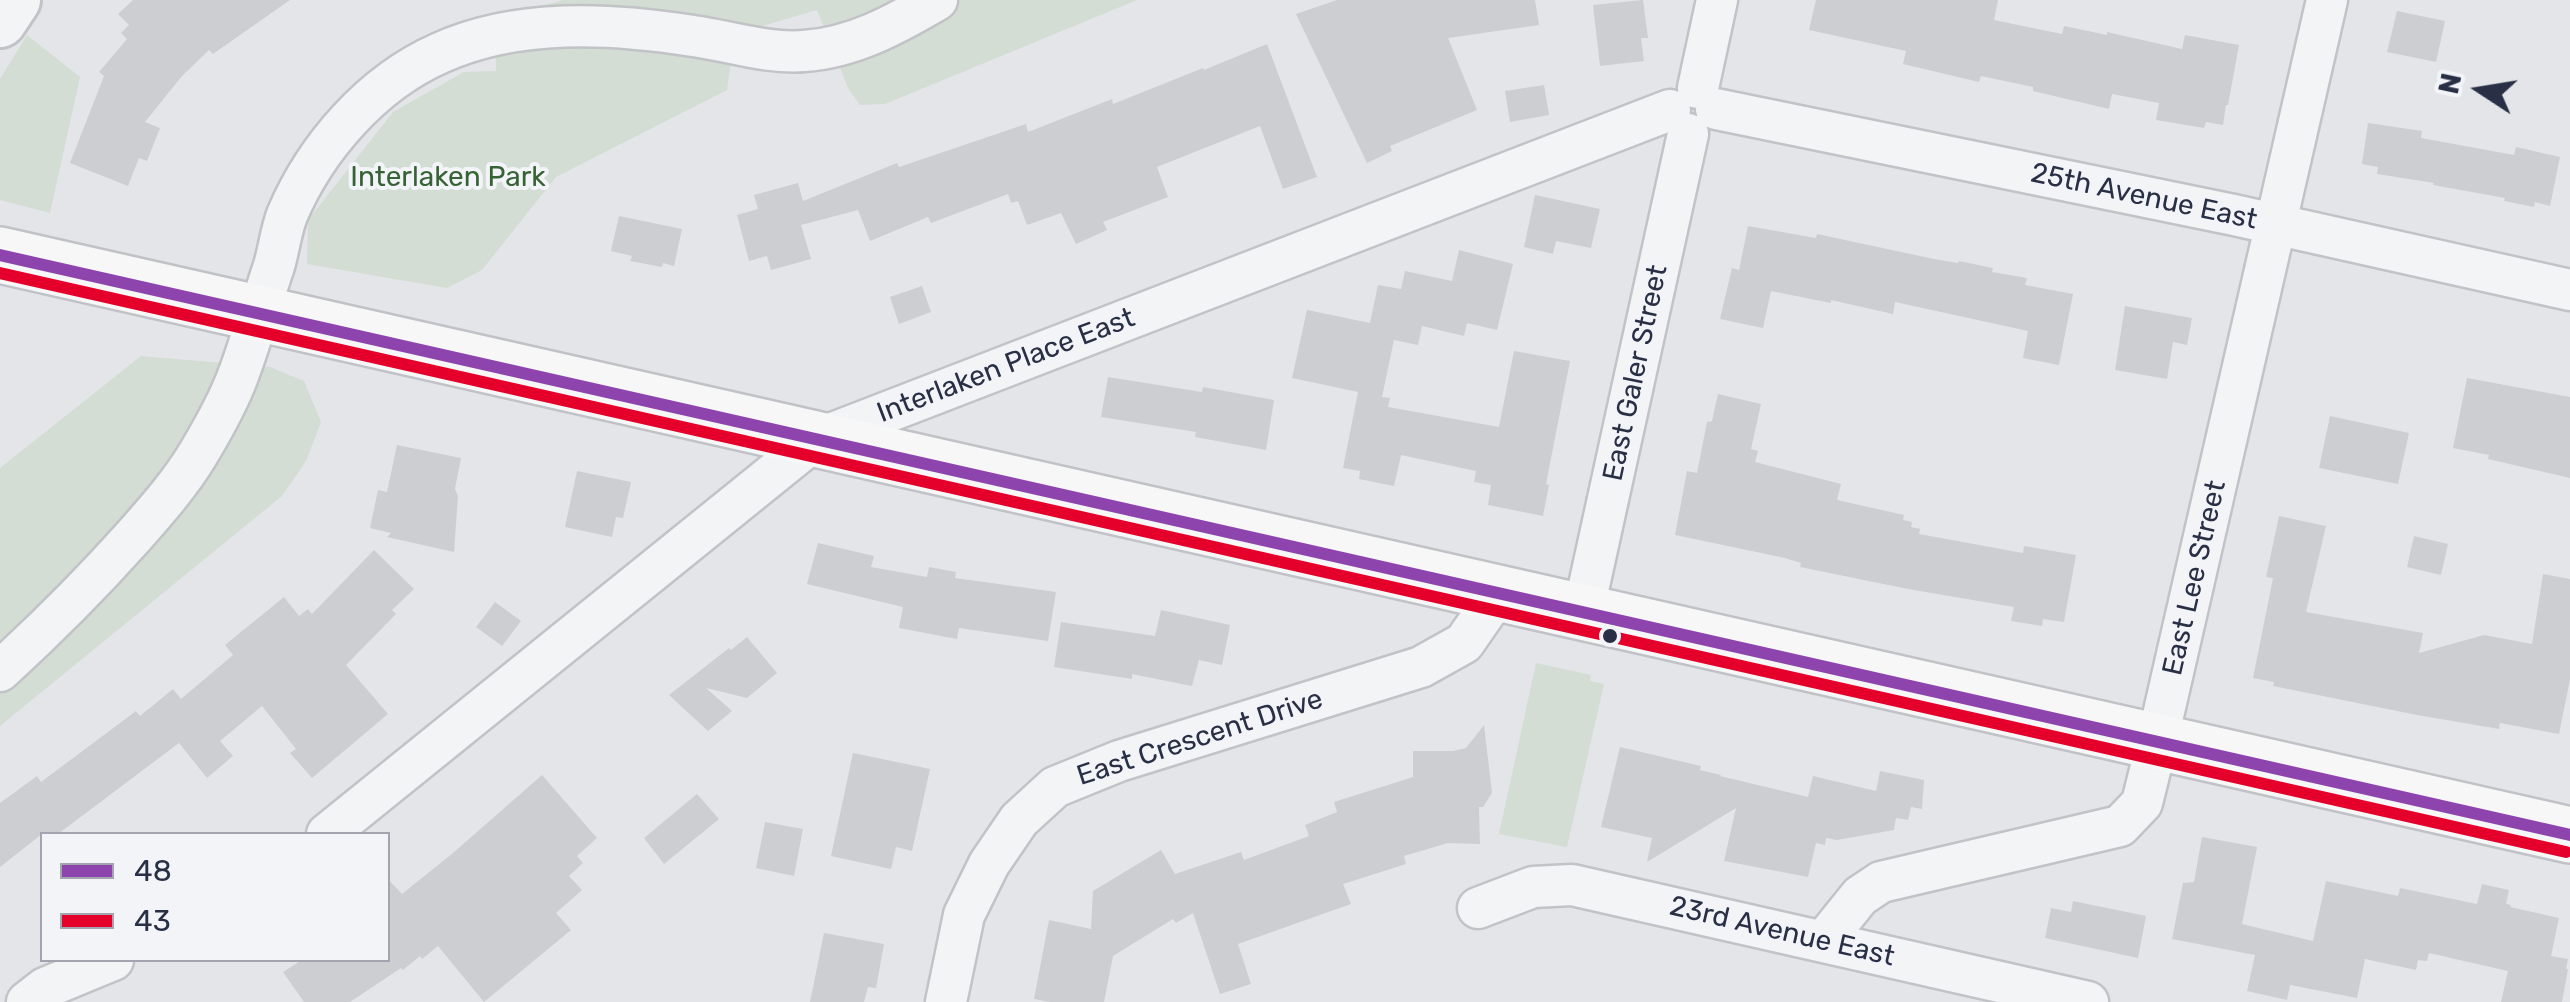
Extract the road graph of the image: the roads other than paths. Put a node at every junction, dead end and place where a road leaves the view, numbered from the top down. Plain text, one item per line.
1 (14, 0) edge
2 (937, 0) edge
3 (1717, 0) edge
4 (2327, 0) edge
5 (0, 21) edge
6 (1693, 110) junction
7 (2276, 224) junction
8 (0, 255) edge
9 (2570, 290) edge
10 (256, 314) junction
11 (815, 440) junction
12 (1498, 594) junction
13 (1583, 613) junction
14 (0, 671) edge
15 (2157, 742) junction
16 (329, 832) edge
17 (2570, 835) edge
18 (1478, 908) dead end
19 (1823, 942) junction
20 (108, 962) edge
21 (27, 1002) edge
22 (946, 1002) edge
23 (2088, 1002) edge

1 - 5 street
2 - 10 street
3 - 6 street, East Galer Street
4 - 7 street, East Lee Street
6 - 7 street, 25th Avenue East
6 - 11 street, Interlaken Place East
6 - 13 street, East Galer Street
7 - 9 street, 25th Avenue East
7 - 15 street, East Lee Street
8 - 10 main road
10 - 11 main road
10 - 14 street
11 - 12 main road
11 - 16 street, Interlaken Place East
12 - 13 main road
12 - 22 street, East Crescent Drive
13 - 15 main road
15 - 17 main road
15 - 19 street, East Lee Street
18 - 19 street, 23rd Avenue East
19 - 23 street, 23rd Avenue East
20 - 21 street

